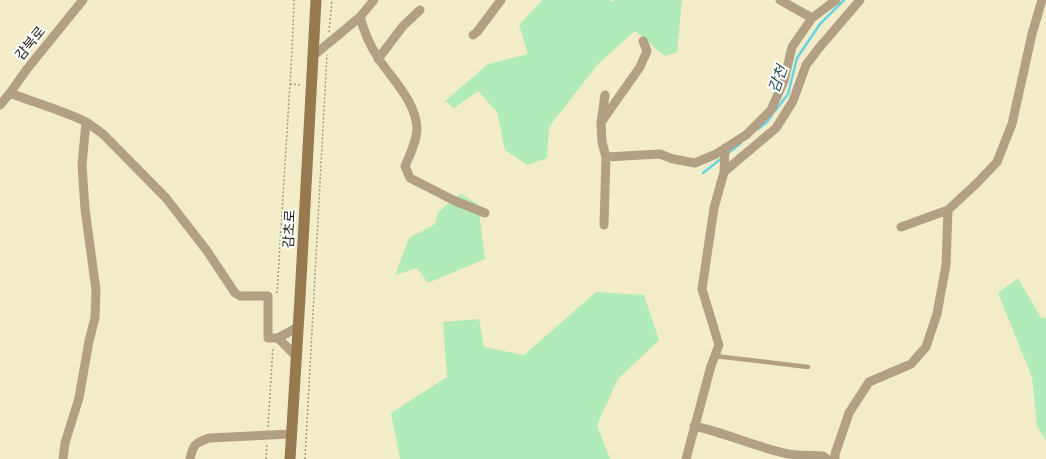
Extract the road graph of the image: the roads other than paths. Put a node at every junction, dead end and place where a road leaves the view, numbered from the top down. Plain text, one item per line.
1 (83, 0) edge
2 (316, 0) edge
3 (374, 0) edge
4 (501, 0) edge
5 (780, 0) edge
6 (836, 0) edge
7 (860, 0) edge
8 (1042, 0) edge
9 (420, 10) dead end
10 (360, 17) junction
11 (812, 18) junction
12 (473, 35) dead end
13 (643, 42) dead end
14 (313, 56) junction
15 (378, 59) junction
16 (10, 93) junction
17 (606, 95) dead end
18 (0, 105) edge
19 (86, 122) junction
20 (601, 123) junction
21 (725, 149) junction
22 (606, 157) junction
23 (725, 168) junction
24 (948, 210) junction
25 (485, 213) dead end
26 (604, 225) dead end
27 (901, 227) dead end
28 (298, 327) junction
29 (276, 338) junction
30 (296, 356) junction
31 (715, 356) junction
32 (808, 367) dead end
33 (694, 426) junction
34 (291, 434) junction
35 (63, 459) edge
36 (190, 459) edge
37 (290, 459) edge
38 (686, 459) edge
39 (827, 459) edge
40 (834, 459) edge

1 - 16 street, 감북로
2 - 14 main road, 감초로
3 - 10 street
4 - 12 street
5 - 11 street
6 - 11 street
7 - 23 street
8 - 24 street
9 - 15 street
10 - 14 street
10 - 15 street
11 - 21 street
13 - 20 street
14 - 28 main road, 감초로
15 - 25 street
16 - 18 street, 감북로
16 - 19 street
17 - 20 street
19 - 29 street
19 - 35 street
20 - 22 street
21 - 22 street
21 - 23 street
22 - 26 street
23 - 31 street
24 - 27 street
24 - 40 street
28 - 29 street
28 - 30 main road, 감초로
29 - 30 street
30 - 34 main road, 감초로
31 - 32 lane
31 - 33 street
33 - 38 street
33 - 39 street
34 - 36 street
34 - 37 main road, 감초로

